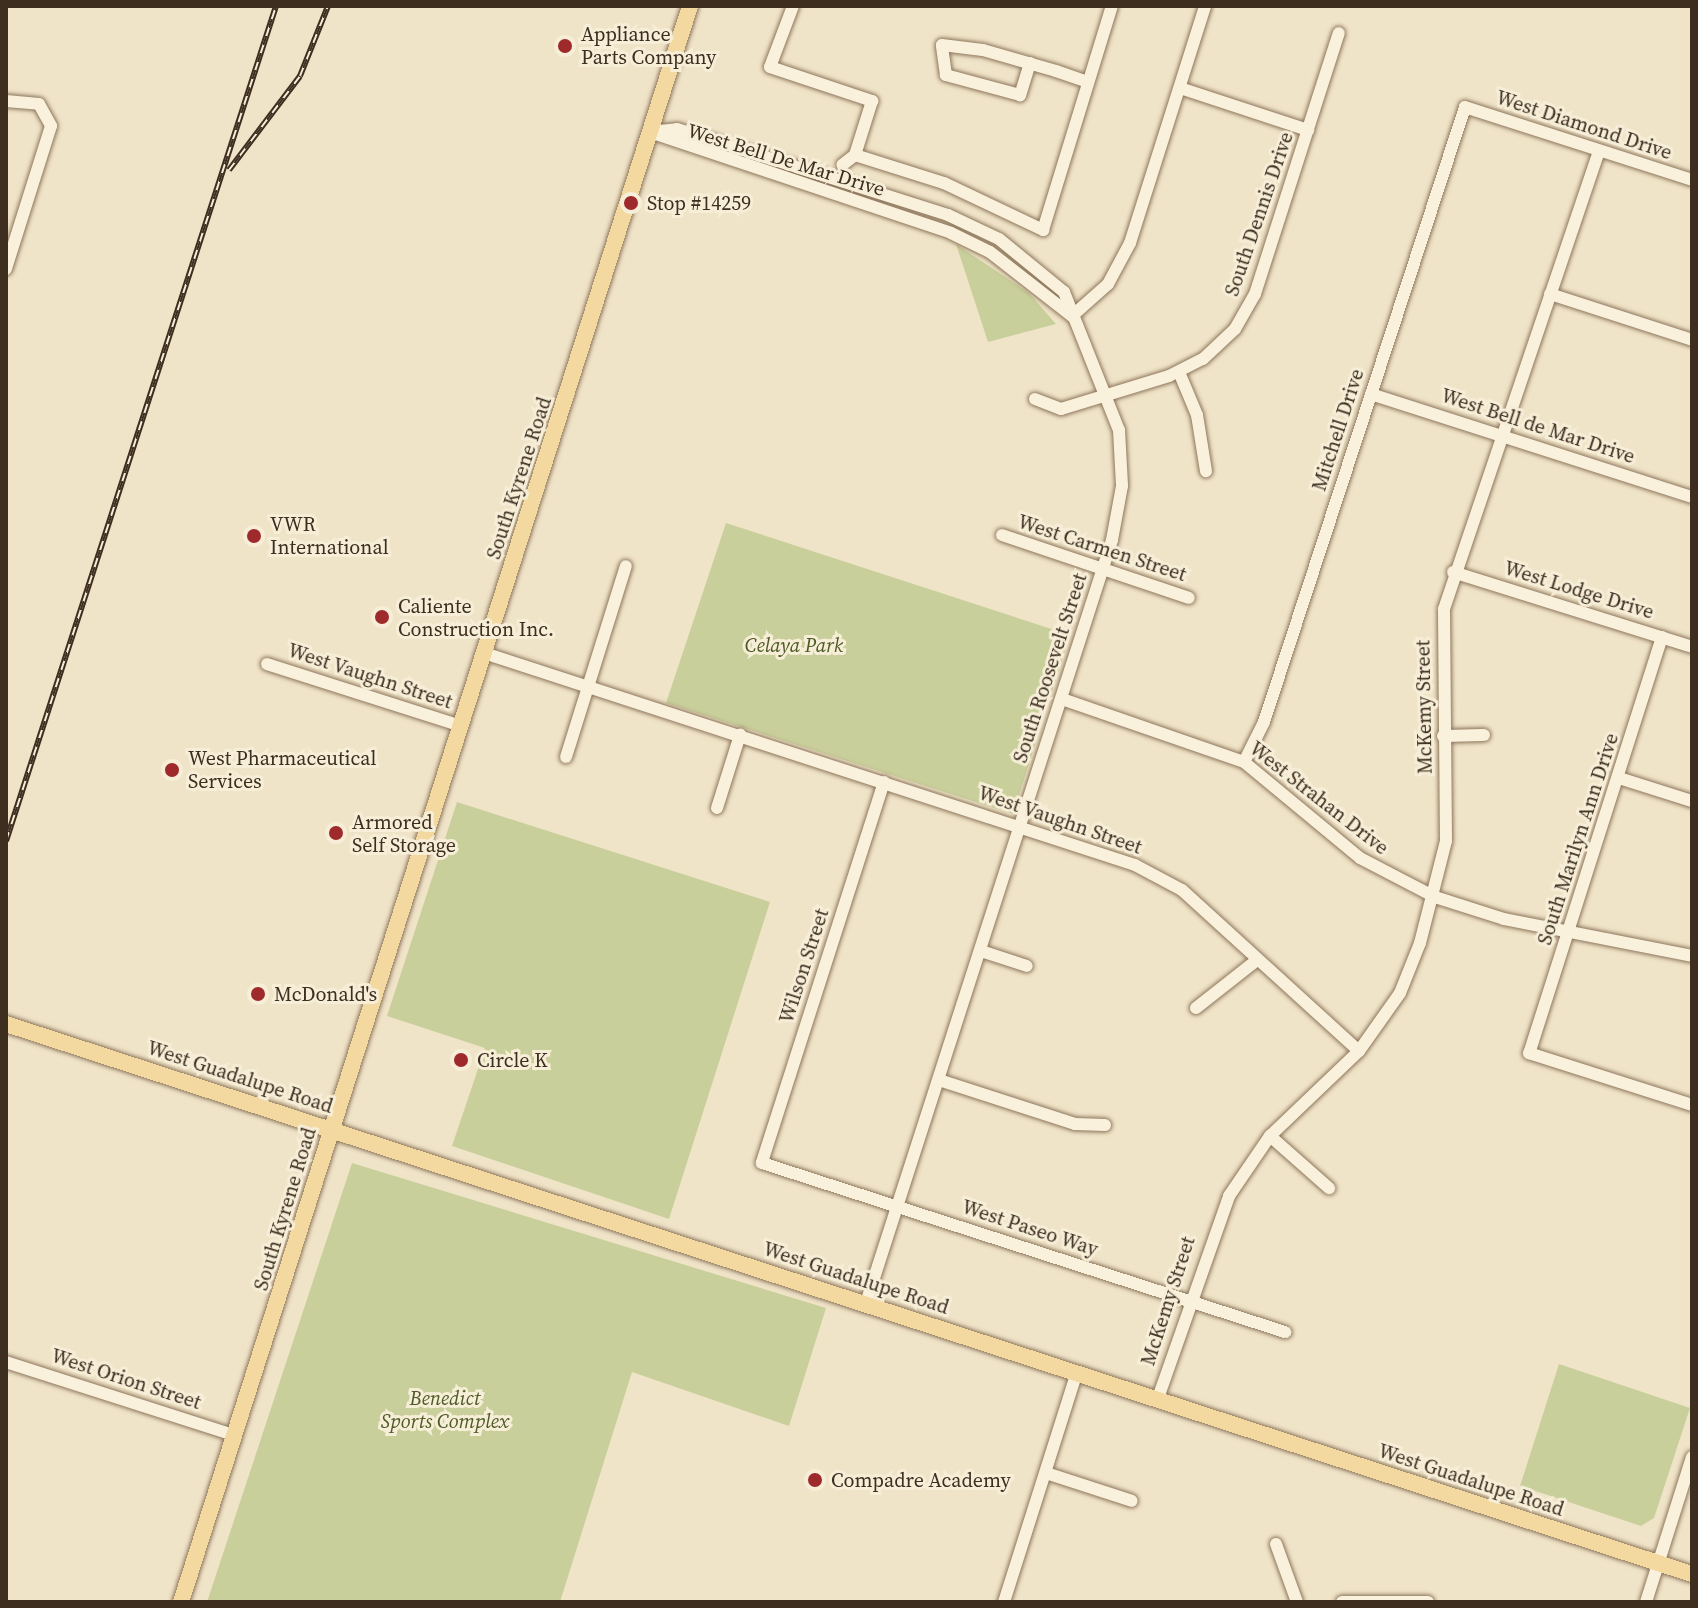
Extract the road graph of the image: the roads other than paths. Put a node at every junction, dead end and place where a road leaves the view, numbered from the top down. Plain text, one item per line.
1 (690, 6) edge
2 (793, 6) edge
3 (1112, 6) edge
4 (1205, 6) edge
5 (1339, 33) dead end
6 (1030, 63) junction
7 (1088, 82) junction
8 (1180, 88) junction
9 (6, 101) edge
10 (1465, 107) joint
11 (1308, 130) junction
12 (650, 132) junction
13 (1599, 150) junction
14 (855, 155) junction
15 (842, 165) dead end
16 (1692, 180) edge
17 (6, 269) edge
18 (1550, 294) junction
19 (1072, 316) junction
20 (1692, 340) edge
21 (1179, 372) junction
22 (1109, 394) junction
23 (1371, 394) junction
24 (1035, 399) dead end
25 (1505, 436) junction
26 (1206, 471) dead end
27 (1692, 497) edge
28 (1002, 535) dead end
29 (626, 566) dead end
30 (1103, 569) junction
31 (1453, 572) junction
32 (1189, 598) dead end
33 (1662, 637) junction
34 (1692, 647) edge
35 (484, 653) junction
36 (267, 664) dead end
37 (588, 686) junction
38 (1062, 699) junction
39 (461, 726) junction
40 (740, 735) junction
41 (1484, 735) dead end
42 (1443, 736) junction
43 (566, 757) dead end
44 (1244, 762) junction
45 (1619, 778) junction
46 (884, 782) junction
47 (1692, 801) edge
48 (717, 808) dead end
49 (1020, 828) junction
50 (1435, 897) junction
51 (1570, 933) junction
52 (981, 951) junction
53 (1692, 956) edge
54 (1257, 960) junction
55 (1027, 966) dead end
56 (1196, 1008) dead end
57 (6, 1024) edge
58 (1359, 1051) junction
59 (939, 1080) junction
60 (1692, 1105) edge
61 (1105, 1125) dead end
62 (331, 1127) junction
63 (1270, 1136) junction
64 (762, 1163) joint
65 (1329, 1188) dead end
66 (900, 1207) junction
67 (1190, 1301) junction
68 (866, 1303) junction
69 (1285, 1332) dead end
70 (6, 1362) edge
71 (1077, 1372) junction
72 (1158, 1398) junction
73 (234, 1435) junction
74 (1692, 1459) edge
75 (1046, 1473) junction
76 (1132, 1501) dead end
77 (1276, 1544) dead end
78 (1658, 1563) junction
79 (1692, 1574) edge
80 (181, 1602) edge
81 (1004, 1602) edge
82 (1297, 1602) edge
83 (1342, 1602) edge
84 (1428, 1602) edge
85 (1646, 1602) edge

1 - 12 main road, South Kyrene Road
2 - 14 street
3 - 7 street
4 - 8 street
5 - 11 street, South Dennis Drive
6 - 6 street
6 - 7 street
7 - 14 street
8 - 11 street
8 - 19 street
9 - 17 street
10 - 13 street, West Diamond Drive
10 - 23 street, Mitchell Drive
11 - 21 street, South Dennis Drive
12 - 19 street, West Bell De Mar Drive
12 - 35 main road, South Kyrene Road
13 - 16 street, West Diamond Drive
13 - 18 street, McKemy Street
14 - 15 street
18 - 20 street
18 - 25 street, McKemy Street
19 - 22 street, West Bell De Mar Drive
21 - 22 street, South Dennis Drive
21 - 26 street
22 - 24 street, South Dennis Drive
22 - 30 street, South Roosevelt Street
23 - 25 street, West Bell de Mar Drive
23 - 44 street, Mitchell Drive
25 - 27 street, West Bell de Mar Drive
25 - 31 street, McKemy Street
28 - 30 street, West Carmen Street
29 - 37 street
30 - 32 street, West Carmen Street
30 - 38 street, South Roosevelt Street
31 - 33 street, West Lodge Drive
31 - 42 street, McKemy Street
33 - 34 street, West Lodge Drive
33 - 45 street, South Marilyn Ann Drive
35 - 37 street, West Vaughn Street
35 - 39 main road, South Kyrene Road
36 - 39 street, West Vaughn Street
37 - 40 street, West Vaughn Street
37 - 43 street
38 - 44 street, West Strahan Drive
38 - 49 street, South Roosevelt Street
39 - 62 main road, South Kyrene Road
40 - 46 street, West Vaughn Street
40 - 48 street
41 - 42 street
42 - 50 street, McKemy Street
44 - 50 street, West Strahan Drive
45 - 47 street
45 - 51 street, South Marilyn Ann Drive
46 - 49 street, West Vaughn Street
46 - 64 street, Wilson Street
49 - 52 street, South Roosevelt Street
49 - 54 street, West Vaughn Street
50 - 51 street, West Strahan Drive
50 - 58 street, McKemy Street
51 - 53 street, West Strahan Drive
51 - 60 street, South Marilyn Ann Drive
52 - 55 street
52 - 59 street, South Roosevelt Street
54 - 56 street
54 - 58 street, West Vaughn Street
57 - 62 main road, West Guadalupe Road
58 - 63 street, McKemy Street
59 - 61 street
59 - 66 street, South Roosevelt Street
62 - 68 main road, West Guadalupe Road
62 - 73 main road, South Kyrene Road
63 - 65 street
63 - 67 street, McKemy Street
64 - 66 street, West Paseo Way
66 - 67 street, West Paseo Way
66 - 68 street, South Roosevelt Street
67 - 69 street, West Paseo Way
67 - 72 street, McKemy Street
68 - 71 main road, West Guadalupe Road
70 - 73 street, West Orion Street
71 - 72 main road, West Guadalupe Road
71 - 75 street
72 - 78 main road, West Guadalupe Road
73 - 80 main road, South Kyrene Road
74 - 78 street
75 - 76 street
75 - 81 street
77 - 82 street
78 - 79 main road, West Guadalupe Road
78 - 85 street
83 - 84 street

